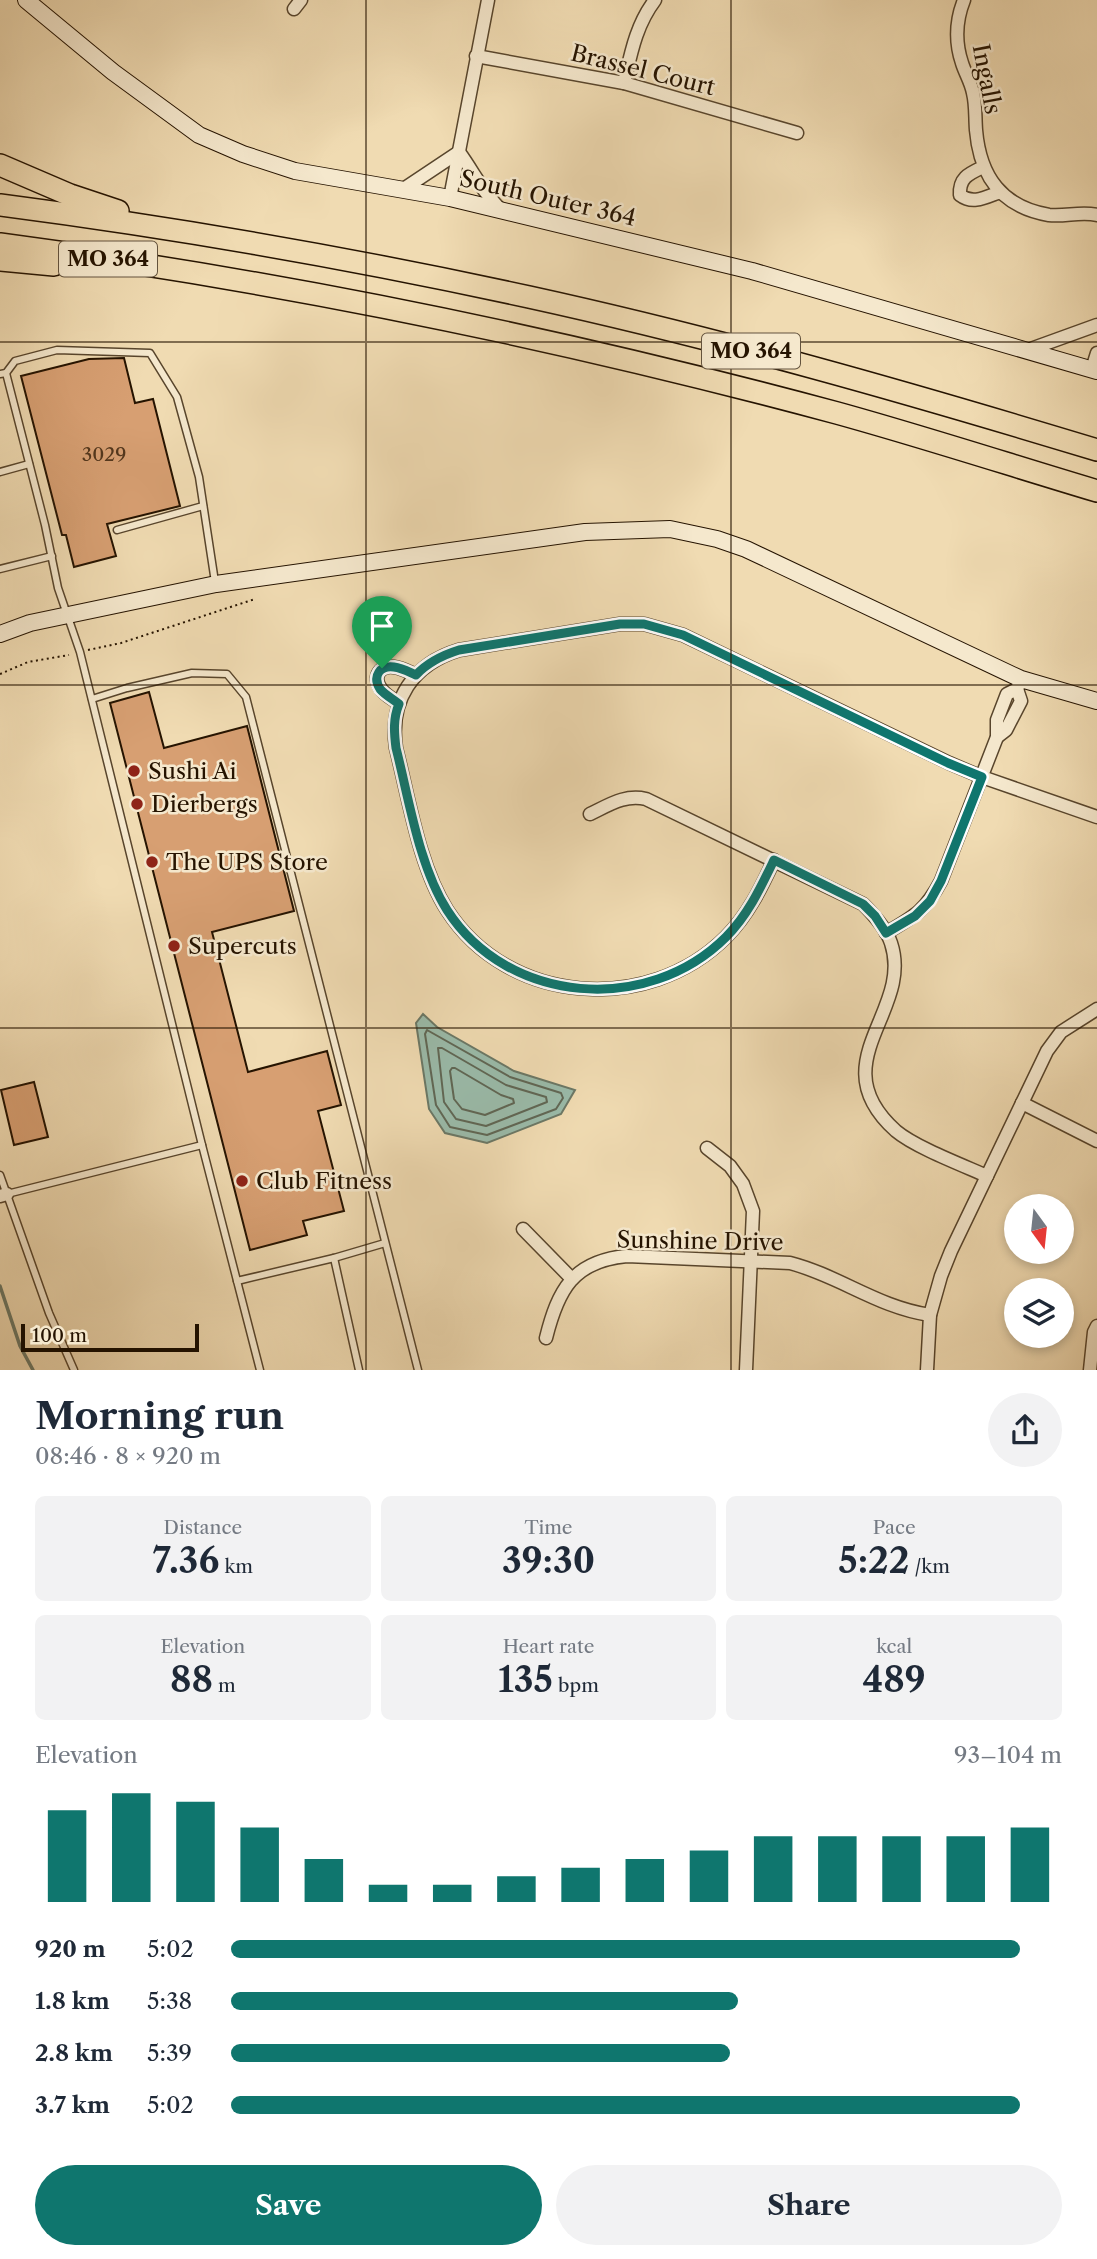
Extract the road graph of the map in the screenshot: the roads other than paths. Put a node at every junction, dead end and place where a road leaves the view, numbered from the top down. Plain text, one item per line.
1 (26, 0) edge
2 (488, 0) edge
3 (655, 0) edge
4 (964, 0) edge
5 (477, 56) junction
6 (624, 83) junction
7 (797, 133) dead end
8 (458, 152) junction
9 (0, 165) edge
10 (983, 167) junction
11 (402, 190) junction
12 (1000, 192) junction
13 (450, 198) junction
14 (0, 205) edge
15 (502, 211) junction
16 (1097, 215) edge
17 (166, 229) junction
18 (0, 244) edge
19 (0, 260) edge
20 (216, 276) junction
21 (1097, 325) edge
22 (1028, 351) junction
23 (1097, 353) edge
24 (1094, 370) edge
25 (3, 374) edge
26 (1097, 450) edge
27 (29, 464) junction
28 (0, 472) edge
29 (1097, 491) edge
30 (203, 506) junction
31 (117, 530) dead end
32 (52, 556) junction
33 (0, 569) edge
34 (216, 584) junction
35 (68, 614) junction
36 (0, 634) edge
37 (416, 675) junction
38 (1019, 684) junction
39 (92, 699) junction
40 (1097, 701) edge
41 (399, 704) junction
42 (982, 777) junction
43 (590, 814) dead end
44 (1097, 817) edge
45 (774, 860) junction
46 (886, 933) junction
47 (1097, 1009) edge
48 (1022, 1103) junction
49 (1097, 1141) edge
50 (202, 1145) junction
51 (707, 1148) dead end
52 (0, 1175) edge
53 (987, 1176) junction
54 (4, 1195) edge
55 (523, 1229) dead end
56 (385, 1242) junction
57 (334, 1258) junction
58 (751, 1260) junction
59 (572, 1279) junction
60 (237, 1281) junction
61 (929, 1315) junction
62 (1097, 1326) edge
63 (546, 1338) dead end
64 (74, 1370) edge
65 (260, 1370) edge
66 (359, 1370) edge
67 (418, 1370) edge
68 (746, 1370) edge
69 (927, 1370) edge
70 (1090, 1370) edge

1 - 11 street, South Outer 364
2 - 5 street
3 - 6 street
4 - 10 street, Ingalls
5 - 6 street, Brassel Court
5 - 8 street
6 - 7 street, Brassel Court
8 - 11 street
8 - 13 street
8 - 15 street
9 - 17 highway
10 - 12 street, Ingalls
10 - 12 street
11 - 13 street, South Outer 364
12 - 16 street, Ingalls
13 - 15 street, South Outer 364
14 - 17 highway, MO 364
15 - 22 street, South Outer 364
17 - 26 highway, MO 364
18 - 20 highway, MO 364
19 - 20 highway
20 - 29 highway, MO 364
21 - 22 street
22 - 24 street, South Outer 364
23 - 24 street
25 - 27 lane
25 - 30 lane
27 - 28 lane
27 - 32 lane
30 - 31 lane
30 - 34 lane
32 - 33 lane
32 - 35 lane
34 - 35 street
34 - 38 street
35 - 36 street
35 - 39 lane
37 - 41 street
37 - 41 street
37 - 42 street
38 - 40 street
38 - 42 street
39 - 50 lane
39 - 56 lane
41 - 45 street
42 - 44 street
42 - 46 street
43 - 45 street
45 - 46 street
46 - 53 street
47 - 48 street
48 - 49 street
48 - 53 street
50 - 54 lane
50 - 60 lane
51 - 58 street
52 - 54 lane
53 - 61 street
54 - 64 lane
55 - 59 street
56 - 57 lane
56 - 67 lane
57 - 60 lane
57 - 66 lane
58 - 59 street, Sunshine Drive
58 - 61 street, Sunshine Drive
58 - 68 street
59 - 63 street, Sunshine Drive
60 - 65 lane
61 - 69 street
62 - 70 street

